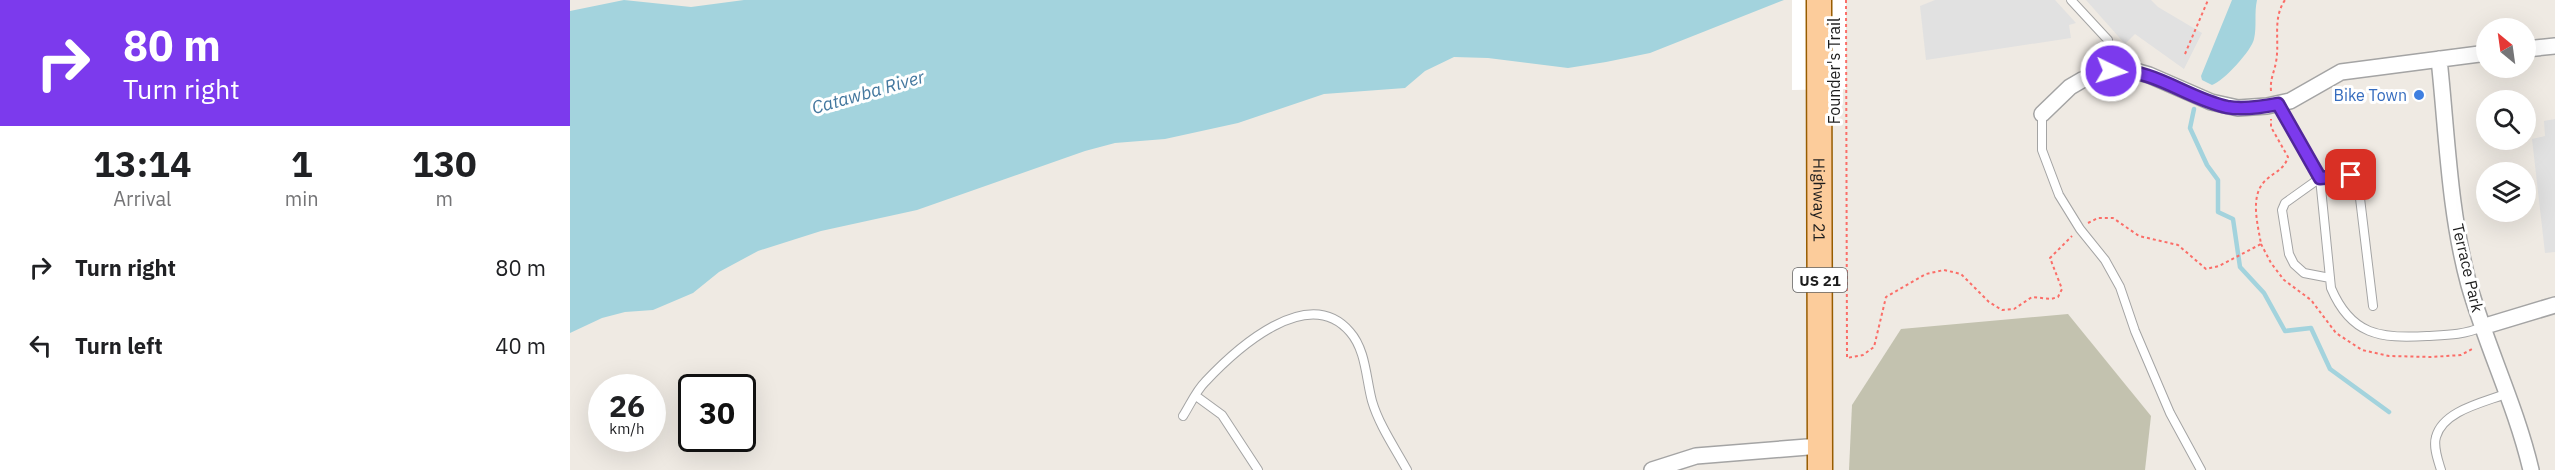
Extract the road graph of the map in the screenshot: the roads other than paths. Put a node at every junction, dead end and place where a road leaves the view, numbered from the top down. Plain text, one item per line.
1 (1819, 0) edge
2 (2071, 0) edge
3 (2555, 46) edge
4 (2536, 48) edge
5 (2476, 55) edge
6 (2439, 59) junction
7 (2111, 71) junction
8 (2274, 104) junction
9 (2042, 114) joint
10 (2320, 178) junction
11 (2330, 278) junction
12 (2555, 305) edge
13 (2373, 306) dead end
14 (2482, 327) junction
15 (2509, 393) junction
16 (1196, 396) junction
17 (1183, 416) dead end
18 (1820, 446) junction
19 (1258, 470) edge
20 (1407, 470) edge
21 (1652, 470) edge
22 (1820, 470) edge
23 (2201, 470) edge
24 (2441, 470) edge
25 (2531, 470) edge

1 - 18 main road, Highway 21 / US 21
2 - 7 lane
3 - 4 street
5 - 6 street
6 - 8 street
6 - 14 street, Terrace Park
7 - 8 street
7 - 9 street
8 - 10 lane
9 - 23 lane
10 - 11 lane
10 - 11 lane
10 - 13 lane
11 - 14 lane
12 - 14 street
14 - 15 street, Terrace Park
15 - 24 lane
15 - 25 street, Terrace Park
16 - 17 lane
16 - 19 lane
16 - 20 lane
18 - 21 street
18 - 22 main road, Highway 21 / US 21

